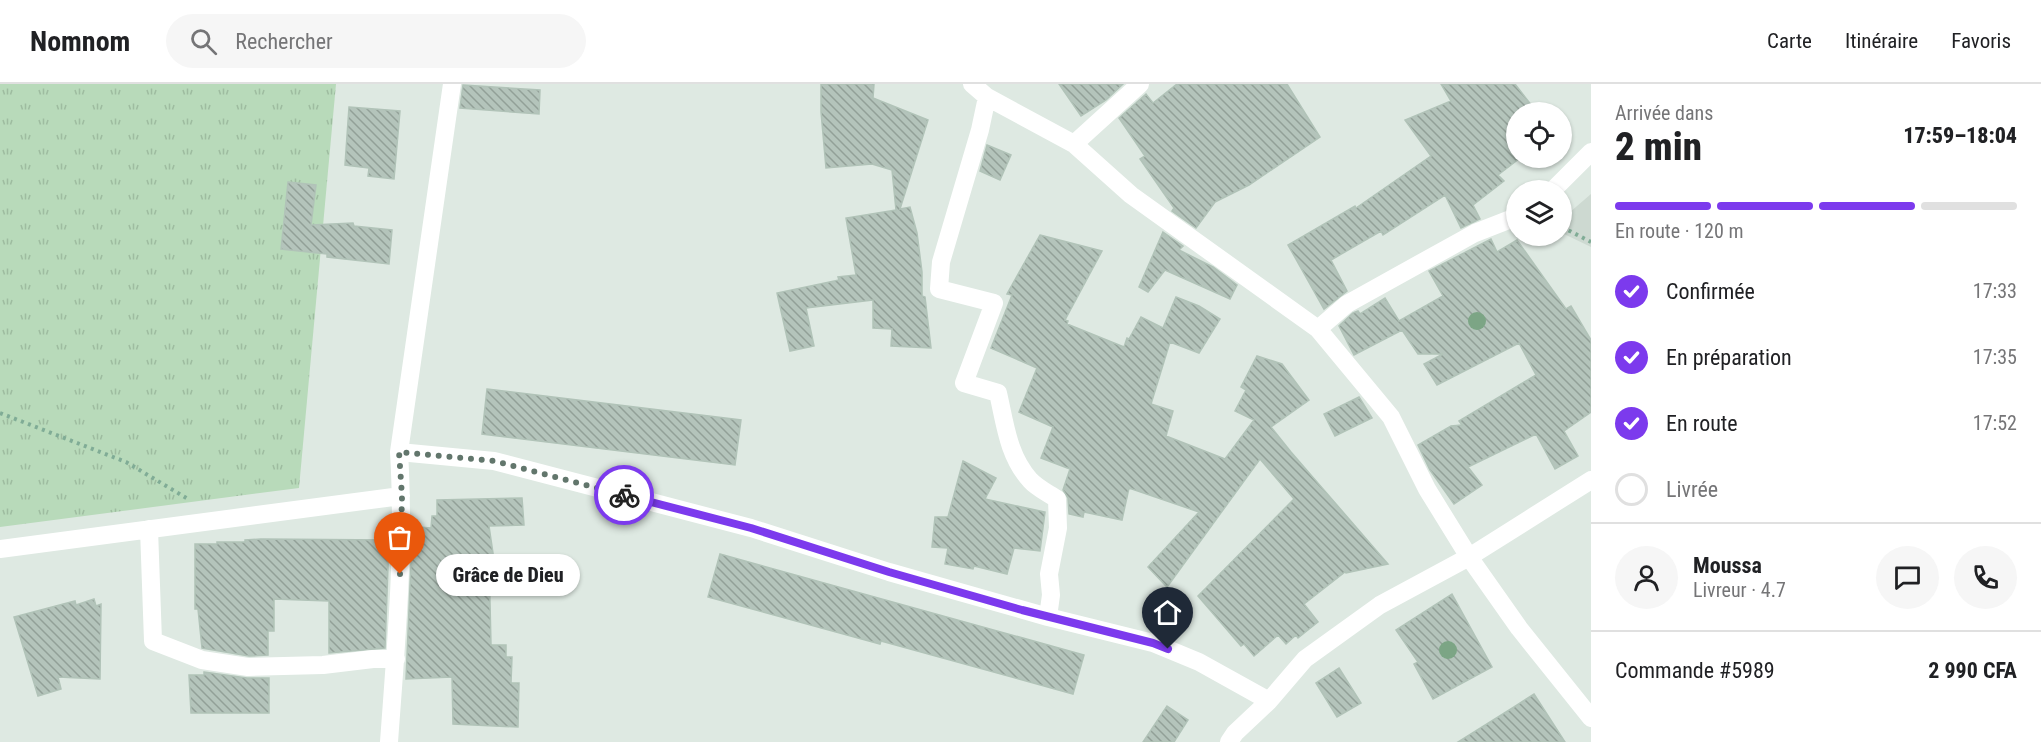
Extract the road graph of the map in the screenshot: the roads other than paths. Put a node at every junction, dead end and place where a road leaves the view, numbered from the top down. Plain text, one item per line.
1 (452, 84) edge
2 (972, 84) edge
3 (1140, 84) edge
4 (987, 97) junction
5 (1074, 144) junction
6 (1591, 152) edge
7 (1563, 180) edge
8 (1506, 221) edge
9 (1318, 329) junction
10 (399, 452) junction
11 (1591, 480) edge
12 (402, 496) junction
13 (149, 529) junction
14 (0, 549) edge
15 (1469, 557) junction
16 (1048, 617) junction
17 (396, 659) junction
18 (1269, 700) junction
19 (1591, 718) edge
20 (389, 742) edge
21 (1229, 742) edge

1 - 10 street
2 - 4 street
3 - 5 street
4 - 5 street
4 - 16 street
5 - 9 street
6 - 7 street
8 - 9 street
9 - 15 street
10 - 12 street
10 - 16 street
11 - 15 street
12 - 13 street
12 - 17 street
13 - 14 street
13 - 17 street
15 - 18 street
15 - 19 street
16 - 18 street
17 - 20 street
18 - 21 street

